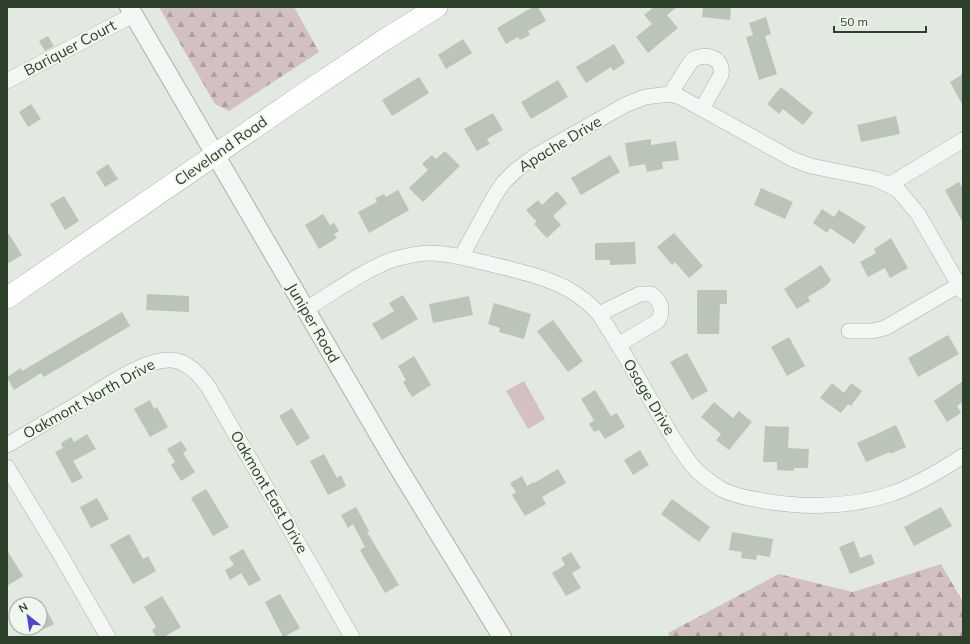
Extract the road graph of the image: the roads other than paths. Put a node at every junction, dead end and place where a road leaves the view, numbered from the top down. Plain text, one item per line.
1 (437, 7) edge
2 (131, 11) edge
3 (7, 81) edge
4 (670, 94) junction
5 (702, 108) junction
6 (963, 140) edge
7 (215, 155) junction
8 (889, 185) junction
9 (462, 257) junction
10 (961, 288) edge
11 (9, 293) edge
12 (305, 310) junction
13 (599, 314) junction
14 (849, 331) dead end
15 (618, 345) junction
16 (172, 360) joint
17 (7, 445) edge
18 (961, 463) edge
19 (7, 467) edge
20 (108, 637) edge
21 (352, 637) edge
22 (502, 637) edge

1 - 7 main road, Cleveland Road
2 - 3 street, Bariquer Court
2 - 7 street, Juniper Road
4 - 5 street, Apache Drive
4 - 5 street
4 - 9 street, Apache Drive
5 - 8 street, Apache Drive
6 - 8 street
7 - 11 main road, Cleveland Road
7 - 12 street, Juniper Road
8 - 10 street, Apache Drive
9 - 12 street
9 - 13 street, Osage Drive
10 - 14 street
12 - 22 street, Juniper Road
13 - 15 street, Osage Drive
13 - 15 street
15 - 18 street, Osage Drive
16 - 17 street, Oakmont North Drive
16 - 21 street, Oakmont East Drive
19 - 20 street

